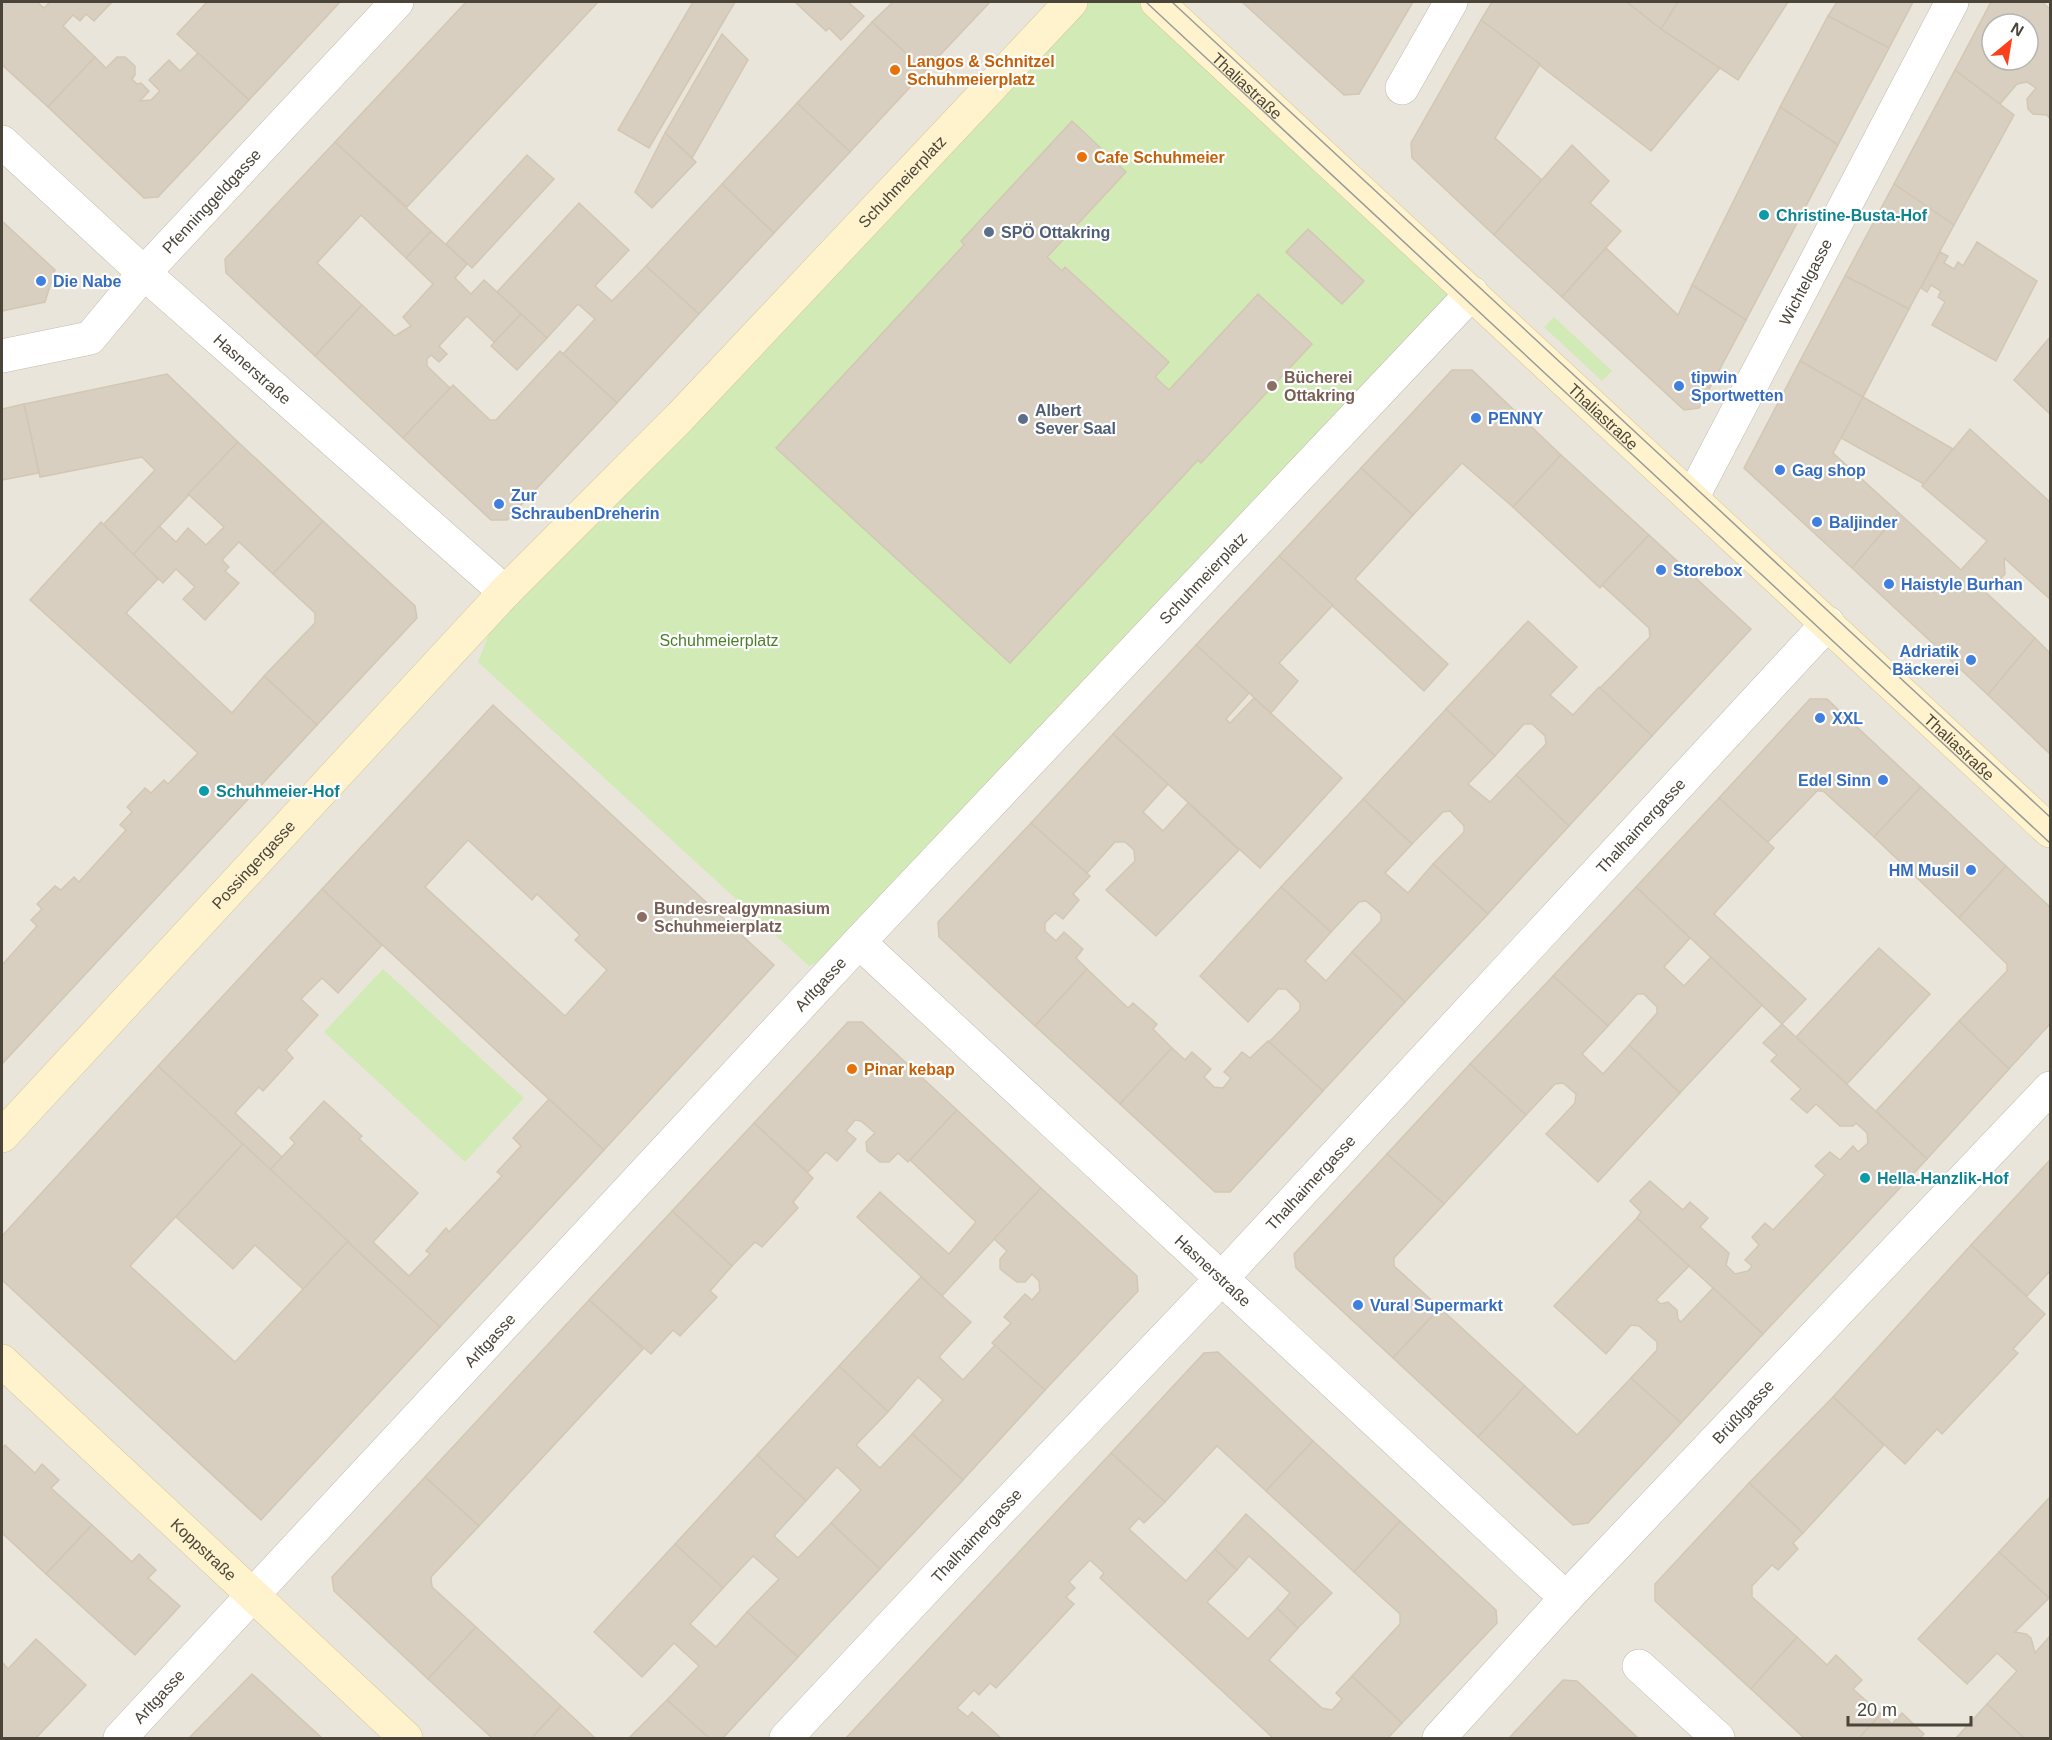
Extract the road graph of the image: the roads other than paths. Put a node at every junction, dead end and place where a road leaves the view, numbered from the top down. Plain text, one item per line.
1 (397, 2) edge
2 (1071, 2) edge
3 (1157, 2) edge
4 (1450, 2) edge
5 (1952, 2) edge
6 (1402, 88) dead end
7 (2, 142) edge
8 (144, 273) junction
9 (1472, 293) junction
10 (2, 356) edge
11 (1692, 498) junction
12 (505, 592) junction
13 (1828, 623) junction
14 (2050, 831) edge
15 (859, 942) junction
16 (2050, 1088) edge
17 (2, 1136) edge
18 (1222, 1278) junction
19 (2, 1361) edge
20 (253, 1597) junction
21 (1566, 1598) junction
22 (1639, 1666) dead end
23 (120, 1738) edge
24 (406, 1738) edge
25 (786, 1738) edge
26 (1439, 1738) edge
27 (1718, 1738) edge

1 - 8 street, Pfenninggeldgasse
2 - 12 main road, Schuhmeierplatz
3 - 9 main road, Thaliastraße
4 - 6 street
5 - 11 street, Wichtelgasse
7 - 8 street, Hasnerstraße
8 - 10 street, Pfenninggeldgasse
8 - 12 street, Hasnerstraße
9 - 11 main road, Thaliastraße
9 - 15 street, Schuhmeierplatz
11 - 13 main road, Thaliastraße
12 - 17 main road, Possingergasse
13 - 14 main road, Thaliastraße
13 - 18 street, Thalhaimergasse
15 - 18 street, Hasnerstraße
15 - 20 street, Arltgasse
16 - 21 street, Brüßlgasse
18 - 21 street, Hasnerstraße
18 - 25 street, Thalhaimergasse
19 - 20 main road, Koppstraße
20 - 23 street, Arltgasse
20 - 24 main road, Koppstraße
21 - 26 street, Brüßlgasse
22 - 27 street

